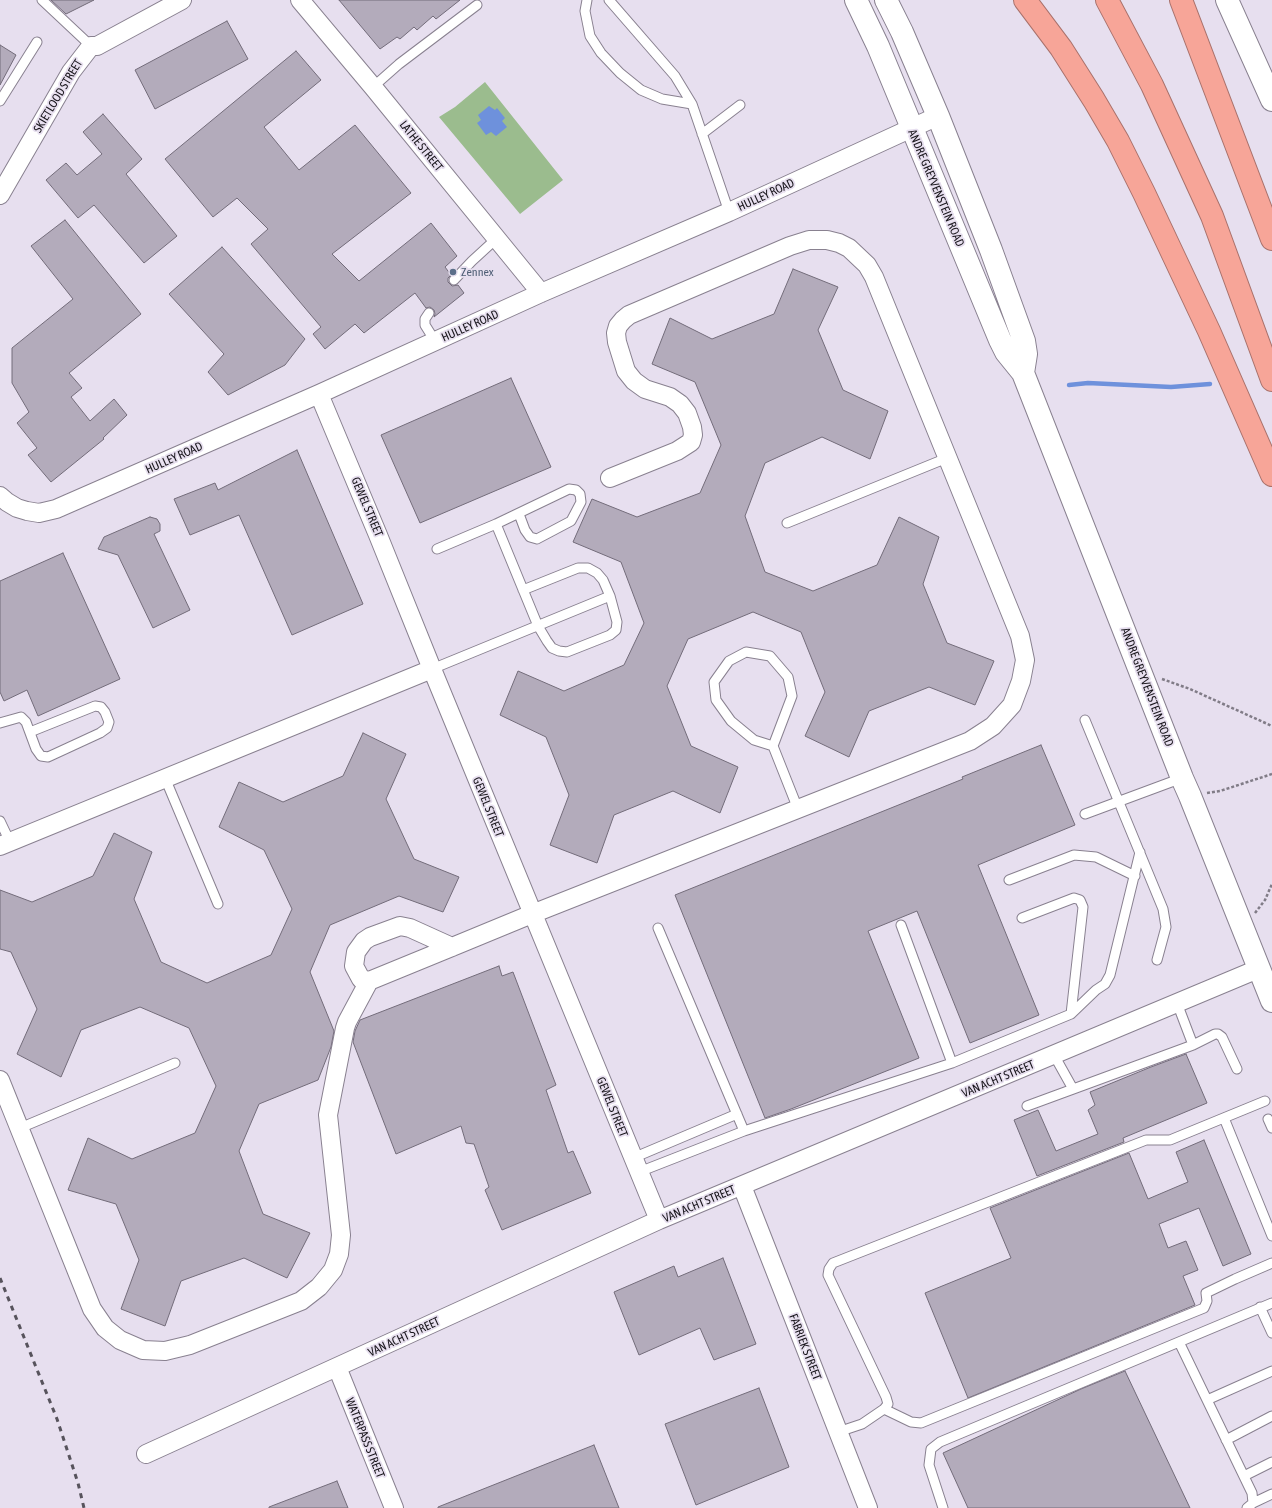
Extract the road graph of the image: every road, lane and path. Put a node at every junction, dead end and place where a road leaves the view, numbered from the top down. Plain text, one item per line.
1 (42, 0) edge
2 (182, 0) edge
3 (300, 0) edge
4 (587, 0) edge
5 (609, 0) edge
6 (856, 0) edge
7 (886, 0) edge
8 (1025, 0) edge
9 (1107, 0) edge
10 (1165, 0) edge
11 (1181, 0) edge
12 (1227, 0) edge
13 (477, 5) dead end
14 (37, 42) dead end
15 (90, 46) junction
16 (373, 87) junction
17 (1216, 92) junction
18 (1272, 100) edge
19 (0, 101) edge
20 (692, 104) junction
21 (740, 105) dead end
22 (938, 116) junction
23 (911, 128) junction
24 (702, 134) junction
25 (0, 195) edge
26 (729, 212) junction
27 (496, 239) junction
28 (1272, 239) edge
29 (454, 280) dead end
30 (541, 293) junction
31 (429, 313) dead end
32 (436, 341) junction
33 (1023, 372) junction
34 (1272, 380) edge
35 (319, 394) junction
36 (946, 458) junction
37 (1272, 475) edge
38 (610, 478) dead end
39 (0, 496) edge
40 (519, 514) junction
41 (496, 524) junction
42 (787, 524) dead end
43 (437, 549) dead end
44 (523, 590) junction
45 (610, 596) junction
46 (538, 626) junction
47 (432, 669) junction
48 (1141, 671) junction
49 (1084, 720) dead end
50 (0, 723) edge
51 (1272, 726) edge
52 (30, 732) junction
53 (773, 746) junction
54 (1272, 774) edge
55 (165, 778) junction
56 (1186, 787) junction
57 (1119, 802) junction
58 (798, 809) junction
59 (1085, 814) dead end
60 (0, 821) edge
61 (5, 844) edge
62 (1140, 852) junction
63 (1135, 876) junction
64 (1009, 880) dead end
65 (1272, 884) edge
66 (218, 904) dead end
67 (532, 914) junction
68 (1022, 918) dead end
69 (901, 925) dead end
70 (658, 928) dead end
71 (1244, 930) junction
72 (452, 947) junction
73 (1157, 960) dead end
74 (1258, 969) junction
75 (369, 981) junction
76 (1272, 1001) edge
77 (1177, 1004) junction
78 (1071, 1014) junction
79 (1193, 1045) junction
80 (1054, 1055) junction
81 (175, 1063) dead end
82 (952, 1063) junction
83 (1237, 1069) dead end
84 (0, 1080) edge
85 (1073, 1090) junction
86 (1265, 1101) dead end
87 (1027, 1106) dead end
88 (737, 1114) junction
89 (1224, 1118) junction
90 (1268, 1119) dead end
91 (20, 1128) junction
92 (1272, 1128) edge
93 (744, 1131) junction
94 (636, 1165) junction
95 (742, 1186) junction
96 (659, 1220) junction
97 (1272, 1236) edge
98 (1272, 1263) edge
99 (1272, 1302) edge
100 (1260, 1307) junction
101 (1272, 1333) edge
102 (1178, 1342) junction
103 (337, 1367) junction
104 (1272, 1371) edge
105 (1207, 1400) junction
106 (884, 1409) junction
107 (1272, 1416) edge
108 (838, 1432) junction
109 (1226, 1440) junction
110 (146, 1454) dead end
111 (1272, 1462) edge
112 (1244, 1476) junction
113 (1272, 1494) edge
114 (1250, 1505) edge
115 (394, 1508) edge
116 (868, 1508) edge
117 (943, 1508) edge

1 - 15 lane
2 - 15 street, SKIETLOOD STREET
3 - 16 street, LATHE STREET
4 - 20 lane
5 - 20 lane
6 - 23 main road, ANDRE GREYVENSTEIN ROAD
7 - 22 main road, ANDRE GREYVENSTEIN ROAD
8 - 37 highway
9 - 34 highway
10 - 17 highway
11 - 17 highway
12 - 18 main road
13 - 16 lane
14 - 19 lane
15 - 25 street, SKIETLOOD STREET
16 - 27 street, LATHE STREET
17 - 28 highway
20 - 24 lane
21 - 24 lane
22 - 23 street, HULLEY ROAD
22 - 33 main road, ANDRE GREYVENSTEIN ROAD
23 - 26 street, HULLEY ROAD
23 - 33 main road, ANDRE GREYVENSTEIN ROAD
24 - 26 lane
26 - 30 street, HULLEY ROAD
27 - 29 lane
27 - 30 street, LATHE STREET
30 - 32 street, HULLEY ROAD
31 - 32 lane
32 - 35 street, HULLEY ROAD
33 - 48 main road, ANDRE GREYVENSTEIN ROAD
35 - 39 street, HULLEY ROAD
35 - 47 street, GEWEL STREET
36 - 38 street
36 - 42 lane
36 - 58 street
40 - 40 lane
40 - 41 lane
41 - 43 lane
41 - 44 lane
44 - 45 lane
44 - 46 lane
45 - 46 lane
45 - 46 lane
46 - 47 lane
47 - 55 street
47 - 67 street, GEWEL STREET
48 - 51 path
48 - 56 main road, ANDRE GREYVENSTEIN ROAD
49 - 57 lane
50 - 52 lane
52 - 52 lane
53 - 53 lane
53 - 58 lane
54 - 56 path
55 - 61 street
55 - 66 lane
56 - 57 lane
56 - 71 main road, ANDRE GREYVENSTEIN ROAD
57 - 59 lane
57 - 62 lane
58 - 67 street
60 - 61 lane
62 - 63 lane
62 - 73 lane
63 - 64 lane
63 - 78 lane
65 - 71 path
67 - 72 street
67 - 94 street, GEWEL STREET
68 - 78 lane
69 - 82 lane
70 - 88 lane
71 - 74 main road, ANDRE GREYVENSTEIN ROAD
72 - 75 street
72 - 75 street
74 - 76 main road, ANDRE GREYVENSTEIN ROAD
74 - 77 street, VAN ACHT STREET
75 - 91 street
77 - 79 lane
77 - 80 street, VAN ACHT STREET
78 - 82 lane
79 - 83 lane
79 - 85 lane
80 - 85 lane
80 - 95 street, VAN ACHT STREET
81 - 91 lane
82 - 93 lane
84 - 91 street
85 - 87 lane
86 - 89 lane
88 - 93 lane
88 - 94 lane
89 - 97 lane
89 - 106 lane
90 - 92 lane
93 - 94 lane
94 - 96 street, GEWEL STREET
95 - 96 street, VAN ACHT STREET
95 - 108 street, FABRIEK STREET
96 - 103 street, VAN ACHT STREET
98 - 106 lane
99 - 100 lane
100 - 101 lane
100 - 102 lane
102 - 105 lane
102 - 117 lane
103 - 110 street, VAN ACHT STREET
103 - 115 street, WATERPASS STREET
104 - 105 lane
105 - 109 lane
106 - 108 lane
107 - 109 lane
108 - 116 street, FABRIEK STREET
109 - 112 lane
111 - 112 lane
112 - 114 lane
113 - 114 lane

